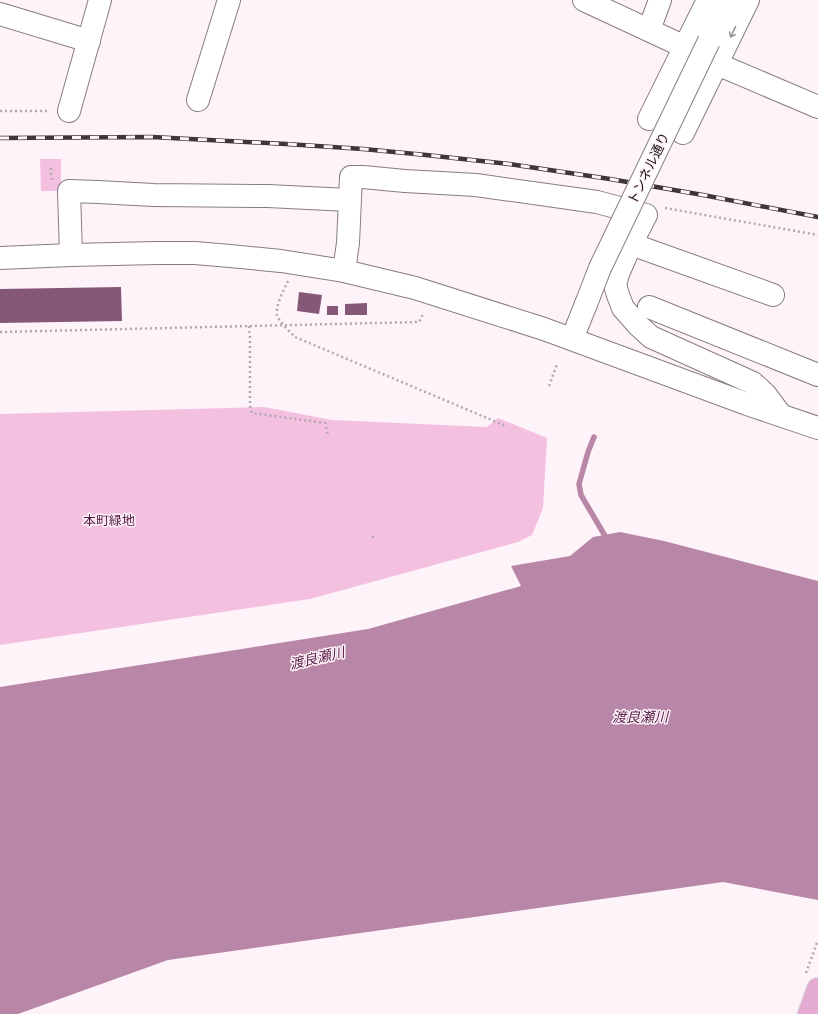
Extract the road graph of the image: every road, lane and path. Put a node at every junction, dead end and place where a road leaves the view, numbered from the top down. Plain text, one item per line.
1 (100, 0) edge
2 (230, 0) edge
3 (584, 0) edge
4 (660, 0) edge
5 (708, 0) edge
6 (728, 0) edge
7 (748, 0) edge
8 (0, 14) edge
9 (649, 30) junction
10 (89, 41) junction
11 (685, 47) junction
12 (717, 64) junction
13 (198, 100) dead end
14 (818, 107) edge
15 (0, 111) edge
16 (69, 111) joint
17 (649, 119) dead end
18 (683, 132) dead end
19 (350, 200) junction
20 (646, 215) junction
21 (818, 235) edge
22 (631, 244) junction
23 (71, 255) junction
24 (0, 258) edge
25 (344, 271) junction
26 (288, 280) dead end
27 (773, 296) dead end
28 (649, 307) dead end
29 (424, 311) dead end
30 (249, 326) junction
31 (284, 326) junction
32 (0, 332) edge
33 (572, 338) junction
34 (557, 364) dead end
35 (818, 375) edge
36 (549, 386) dead end
37 (780, 414) junction
38 (506, 426) dead end
39 (818, 428) edge
40 (328, 435) dead end
41 (373, 536) dead end
42 (374, 541) dead end
43 (818, 989) edge
44 (809, 1014) edge

1 - 10 street
2 - 13 street
3 - 9 street
4 - 9 street
5 - 11 street
6 - 33 street, トンネル通り, bridge
7 -> 12 street
8 - 10 street
9 - 11 street
10 - 16 street
11 - 12 street
11 - 17 street
12 - 14 street
12 - 18 street
15 - 16 path
19 - 20 street
19 - 23 street
19 - 25 street
20 - 21 path
20 - 22 street
22 - 27 street
22 - 37 street
23 - 24 street
23 - 25 street
25 - 33 street
26 - 31 path
28 - 35 street
29 - 31 path
30 - 31 path
30 - 32 path
30 - 40 path
31 - 38 path
33 - 37 street
34 - 36 path
37 - 39 street
41 - 42 path
43 - 44 main road

